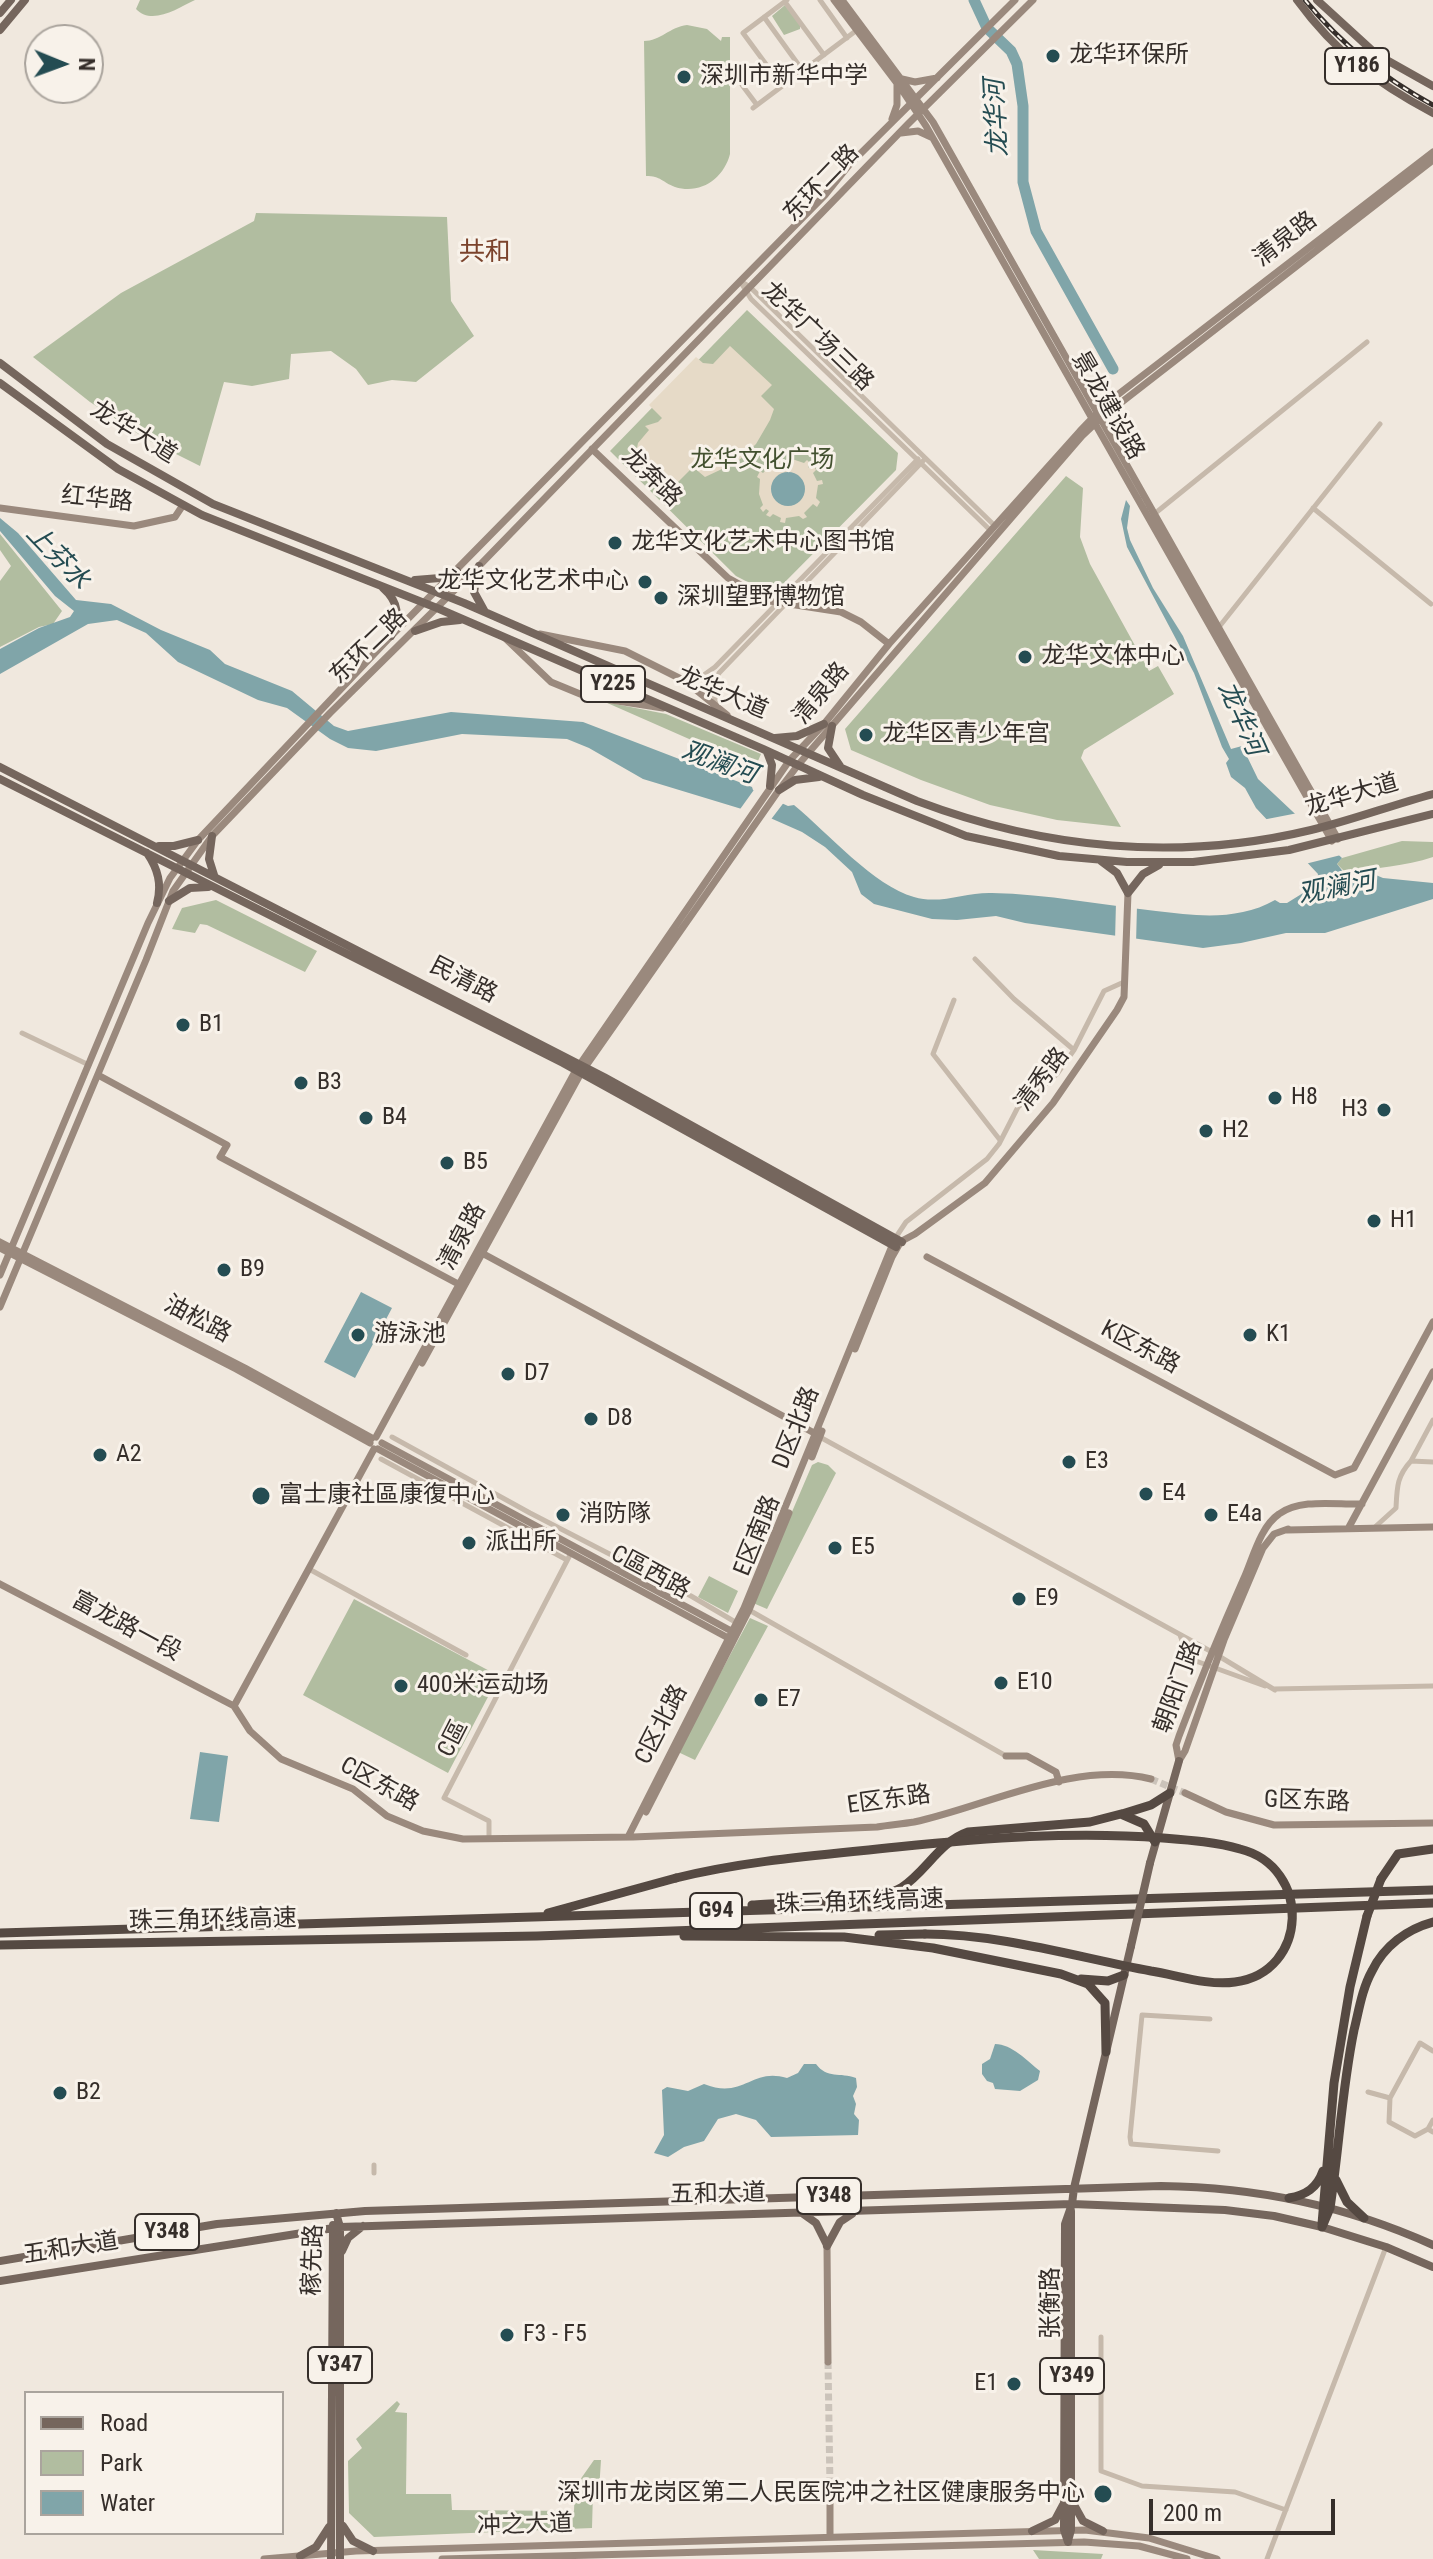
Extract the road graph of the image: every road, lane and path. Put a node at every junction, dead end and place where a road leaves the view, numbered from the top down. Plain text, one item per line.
1 (11, 0) edge
2 (25, 0) edge
3 (820, 0) edge
4 (834, 0) edge
5 (842, 0) edge
6 (1015, 0) edge
7 (1033, 0) edge
8 (1297, 0) edge
9 (1317, 0) edge
10 (786, 1) edge
11 (0, 13) edge
12 (764, 17) junction
13 (0, 30) edge
14 (857, 30) junction
15 (847, 38) junction
16 (824, 55) junction
17 (803, 71) junction
18 (939, 77) junction
19 (742, 80) dead end
20 (898, 80) junction
21 (782, 86) junction
22 (1433, 86) edge
23 (914, 101) junction
24 (921, 112) junction
25 (1433, 113) edge
26 (889, 124) junction
27 (899, 133) junction
28 (932, 138) junction
29 (1433, 152) edge
30 (1433, 160) edge
31 (739, 281) junction
32 (747, 289) junction
33 (1367, 342) dead end
34 (0, 363) edge
35 (0, 383) edge
36 (1096, 418) junction
37 (1380, 424) dead end
38 (592, 449) junction
39 (925, 457) junction
40 (920, 462) junction
41 (183, 505) junction
42 (0, 508) edge
43 (1313, 508) junction
44 (1152, 516) junction
45 (993, 528) junction
46 (479, 566) junction
47 (457, 571) junction
48 (406, 580) junction
49 (379, 585) junction
50 (436, 592) junction
51 (448, 597) junction
52 (425, 603) junction
53 (780, 603) junction
54 (1431, 604) dead end
55 (437, 608) junction
56 (486, 613) junction
57 (469, 622) junction
58 (1219, 627) junction
59 (415, 631) junction
60 (531, 632) junction
61 (391, 636) junction
62 (503, 636) junction
63 (889, 644) junction
64 (678, 677) junction
65 (717, 707) junction
66 (670, 709) junction
67 (327, 711) junction
68 (732, 720) junction
69 (828, 725) junction
70 (302, 736) junction
71 (773, 738) junction
72 (763, 749) junction
73 (804, 752) junction
74 (794, 763) junction
75 (0, 767) edge
76 (843, 769) junction
77 (825, 778) junction
78 (0, 779) edge
79 (775, 788) junction
80 (1433, 794) edge
81 (1433, 814) edge
82 (1326, 825) junction
83 (212, 836) junction
84 (198, 840) junction
85 (1331, 841) junction
86 (154, 845) junction
87 (147, 853) junction
88 (1101, 861) junction
89 (187, 862) junction
90 (1162, 863) junction
91 (181, 871) junction
92 (215, 876) junction
93 (211, 887) junction
94 (1128, 893) junction
95 (169, 901) junction
96 (157, 903) junction
97 (975, 959) dead end
98 (1124, 982) junction
99 (954, 1000) dead end
100 (22, 1033) dead end
101 (1074, 1050) junction
102 (89, 1065) junction
103 (580, 1068) junction
104 (98, 1075) junction
105 (1001, 1141) junction
106 (896, 1243) junction
107 (0, 1245) edge
108 (10, 1250) junction
109 (481, 1252) junction
110 (21, 1256) junction
111 (927, 1257) dead end
112 (0, 1275) edge
113 (462, 1286) junction
114 (0, 1307) edge
115 (1433, 1322) edge
116 (1433, 1372) edge
117 (1433, 1420) edge
118 (818, 1436) junction
119 (392, 1437) dead end
120 (376, 1442) junction
121 (1411, 1461) junction
122 (1433, 1462) edge
123 (1362, 1504) junction
124 (1349, 1527) junction
125 (1375, 1527) junction
126 (1433, 1527) edge
127 (1288, 1529) junction
128 (1265, 1530) junction
129 (569, 1556) junction
130 (309, 1568) junction
131 (0, 1584) edge
132 (747, 1609) junction
133 (734, 1633) junction
134 (1180, 1635) junction
135 (1215, 1654) junction
136 (466, 1655) dead end
137 (1210, 1667) junction
138 (1433, 1686) edge
139 (1275, 1690) junction
140 (234, 1706) junction
141 (1006, 1756) joint
142 (1179, 1761) joint
143 (1151, 1779) tunnel mouth
144 (1059, 1782) junction
145 (1170, 1793) junction
146 (1185, 1793) tunnel mouth
147 (1121, 1814) junction
148 (1433, 1823) edge
149 (630, 1837) junction
150 (489, 1838) junction
151 (1155, 1842) junction
152 (1433, 1849) edge
153 (1433, 1890) edge
154 (1433, 1903) edge
155 (630, 1913) junction
156 (518, 1919) junction
157 (1433, 1922) edge
158 (0, 1933) edge
159 (537, 1936) junction
160 (844, 1937) junction
161 (0, 1945) edge
162 (1124, 1975) junction
163 (1077, 1979) junction
164 (1210, 2019) dead end
165 (1433, 2051) edge
166 (1106, 2052) junction
167 (1336, 2066) junction
168 (1348, 2068) junction
169 (1368, 2092) dead end
170 (1390, 2098) junction
171 (1433, 2120) edge
172 (1431, 2130) edge
173 (1218, 2151) dead end
174 (374, 2165) dead end
175 (1330, 2165) junction
176 (374, 2173) dead end
177 (1074, 2188) junction
178 (1289, 2198) junction
179 (603, 2202) junction
180 (1071, 2207) junction
181 (1326, 2207) junction
182 (857, 2212) junction
183 (336, 2213) junction
184 (801, 2213) junction
185 (604, 2218) junction
186 (1364, 2218) junction
187 (366, 2225) junction
188 (336, 2227) junction
189 (1322, 2227) junction
190 (311, 2230) junction
191 (1433, 2245) edge
192 (827, 2246) junction
193 (1386, 2247) junction
194 (336, 2258) junction
195 (0, 2261) edge
196 (1433, 2267) edge
197 (0, 2281) edge
198 (1101, 2337) dead end
199 (828, 2362) tunnel mouth
200 (830, 2487) tunnel mouth
201 (1068, 2496) junction
202 (1286, 2510) junction
203 (336, 2516) junction
204 (1068, 2530) junction
205 (1032, 2531) junction
206 (1103, 2531) junction
207 (830, 2537) junction
208 (1068, 2542) junction
209 (373, 2551) junction
210 (300, 2556) junction
211 (336, 2556) edge
212 (264, 2559) edge
213 (442, 2559) edge
214 (1187, 2559) edge
215 (1217, 2559) edge
216 (1267, 2559) edge

1 - 11 main road
2 - 13 main road
3 - 15 street
4 - 14 main road, 景龙建设路
5 - 20 main road, 景龙建设路
6 - 18 main road, 东环二路
7 - 24 main road, 东环二路
8 - 25 main road, Y186
9 - 22 main road, Y186
10 - 12 street
10 - 16 street
12 - 17 street
12 - 21 street
14 - 15 street
14 - 20 main road, 景龙建设路
15 - 16 street
16 - 17 street
17 - 21 street
18 - 20 main road
18 - 23 main road, 东环二路
19 - 21 street
20 - 23 main road, 景龙建设路
20 - 26 main road
23 - 24 main road, 景龙建设路
23 - 26 main road, 东环二路
24 - 27 main road, 东环二路
24 - 28 main road, 景龙建设路
24 - 36 main road, 景龙建设路
26 - 31 main road, 东环二路
27 - 28 main road
27 - 32 main road, 东环二路
28 - 36 main road, 景龙建设路
29 - 36 main road, 清泉路
30 - 36 main road, 清泉路
31 - 32 street, 龙华广场三路
31 - 47 main road, 东环二路
32 - 38 main road, 东环二路
32 - 39 street, 龙华广场三路
32 - 40 street, 龙华广场三路
33 - 44 street
34 - 48 main road, 龙华大道
35 - 41 main road, 龙华大道
36 - 44 main road, 景龙建设路
36 - 45 main road, 清泉路
36 - 69 main road, 清泉路
37 - 43 street
38 - 46 main road, 东环二路
38 - 53 main road, 龙奔路
39 - 40 street
39 - 45 street, 龙华广场三路
40 - 45 street, 龙华广场三路
40 - 53 street
41 - 42 main road, 红华路
41 - 49 main road, 龙华大道
43 - 54 street
43 - 58 street
44 - 58 main road, 景龙建设路
44 - 82 main road, 景龙建设路
45 - 63 main road, 清泉路
46 - 51 main road, 东环二路
46 - 56 main road
47 - 48 main road
47 - 50 main road, 东环二路
48 - 50 main road, 龙华大道
49 - 52 main road, 龙华大道
49 - 61 main road
50 - 51 main road, 龙华大道 / Y225
50 - 52 main road, 东环二路
51 - 55 main road, 东环二路
51 - 56 main road, 龙华大道 / Y225
52 - 55 main road, 龙华大道 / Y225
52 - 61 main road, 东环二路
53 - 63 main road, 龙奔路
53 - 64 street
53 - 65 street
55 - 57 main road, 龙华大道 / Y225
55 - 59 main road, 东环二路
56 - 60 main road, 龙华大道 / Y225
57 - 59 main road
57 - 62 main road, 龙华大道 / Y225
58 - 82 main road, 景龙建设路
59 - 67 main road, 东环二路
60 - 64 main road
60 - 68 main road, 龙华大道 / Y225
61 - 67 main road, 东环二路
62 - 66 main road, 龙华大道 / Y225
62 - 66 main road
63 - 69 main road, 清泉路
64 - 65 main road
65 - 68 main road
66 - 72 main road, 龙华大道 / Y225
67 - 70 main road, 东环二路
68 - 71 main road, 龙华大道 / Y225
69 - 71 main road
69 - 73 main road, 清泉路
69 - 76 main road
70 - 83 main road, 东环二路
70 - 84 main road, 东环二路
71 - 73 main road, 龙华大道 / Y225
72 - 74 main road, 龙华大道 / Y225
72 - 79 main road
73 - 74 main road, 清泉路
73 - 76 main road, 龙华大道
74 - 77 main road, 龙华大道
74 - 79 main road, 清泉路
75 - 86 main road, 民清路
76 - 82 main road, 龙华大道
77 - 79 main road
77 - 88 main road, 龙华大道
78 - 87 main road, 民清路
79 - 103 main road, 清泉路
79 - 103 main road, 清泉路
80 - 82 main road, 龙华大道
81 - 85 main road, 龙华大道
82 - 85 main road, 景龙建设路
83 - 89 main road, 东环二路
83 - 92 main road
84 - 86 main road
84 - 89 main road, 东环二路
85 - 90 main road, 龙华大道
86 - 89 main road, 民清路
87 - 91 main road, 民清路
87 - 96 main road
88 - 90 main road, 龙华大道
88 - 94 main road
89 - 91 main road, 东环二路
89 - 92 main road, 民清路
90 - 94 main road
91 - 93 main road, 民清路
91 - 95 main road, 东环二路
91 - 96 main road, 东环二路
92 - 103 main road, 民清路
93 - 95 main road
93 - 103 main road, 民清路
94 - 98 main road, 清秀路
95 - 104 main road, 东环二路
96 - 102 main road, 东环二路
97 - 101 street
98 - 101 street
98 - 106 main road, 清秀路
99 - 105 street
100 - 102 street
101 - 105 street
102 - 108 main road, 东环二路
103 - 106 main road, 民清路
103 - 109 main road, 清泉路
104 - 110 main road, 东环二路
104 - 113 main road
105 - 106 street
106 - 118 main road, D区北路
107 - 108 main road, 油松路
108 - 110 main road, 油松路
108 - 112 main road, 东环二路
109 - 113 main road, 清泉路
109 - 118 main road
110 - 114 main road, 东环二路
110 - 120 main road, 油松路
111 - 115 main road, K区东路
113 - 120 main road, 清泉路
116 - 123 main road
117 - 121 street
118 - 132 main road, E区南路
118 - 134 street
119 - 133 street
120 - 129 main road, C區西路
120 - 130 main road, 清泉路
120 - 133 main road
121 - 122 street
121 - 125 street
123 - 124 main road
123 - 128 main road, 朝阳门路
124 - 125 main road
124 - 127 main road
125 - 126 main road
127 - 128 main road
127 - 135 main road, 朝阳门路
128 - 135 main road, 朝阳门路
129 - 129 street
129 - 133 main road, C區西路
129 - 150 street, C區
130 - 136 street
130 - 140 main road, 清泉路
131 - 140 main road, 富龙路一段
132 - 133 main road, E区南路
132 - 141 street
133 - 149 main road, C区北路
134 - 135 street
134 - 137 street
135 - 137 main road, 朝阳门路
135 - 139 street
137 - 139 street
137 - 142 main road, 朝阳门路
138 - 139 street
140 - 150 main road, C区东路
141 - 144 main road
142 - 145 main road, 张衡路
143 - 144 main road, E区东路
144 - 149 main road, E区东路
145 - 147 highway
145 - 151 main road, 张衡路
146 - 148 main road, G区东路
147 - 151 highway
147 - 155 highway
149 - 150 main road, C区东路
151 - 162 main road, 张衡路 / Y349, bridge
152 - 167 highway, bridge
153 - 155 highway, 珠三角环线高速 / G94
154 - 159 highway, 珠三角环线高速 / G94
155 - 156 highway, 珠三角环线高速 / G94
156 - 158 highway, 珠三角环线高速 / G94
156 - 160 highway, bridge
157 - 168 highway
159 - 160 highway
159 - 161 highway, 珠三角环线高速 / G94
160 - 163 highway
162 - 163 highway
162 - 166 main road, 张衡路 / Y349
163 - 166 highway
164 - 173 street
165 - 170 street
166 - 177 main road, 张衡路 / Y349
167 - 168 highway
167 - 175 highway
168 - 175 highway
169 - 170 street
170 - 172 street
171 - 172 street
174 - 176 street
175 - 178 highway
175 - 181 highway
175 - 186 highway
177 - 178 main road, 五和大道 / Y348
177 - 179 main road, 五和大道 / Y348
177 - 180 main road, 张衡路 / Y349
178 - 181 main road, 五和大道 / Y348
179 - 183 main road, 五和大道 / Y348
179 - 185 main road
180 - 182 main road, 五和大道 / Y348
180 - 189 main road, 五和大道 / Y348
180 - 201 main road, 张衡路 / Y349
181 - 186 main road, 五和大道 / Y348
181 - 189 highway
182 - 184 main road, 五和大道 / Y348
182 - 192 main road
183 - 188 main road, 稼先路 / Y347
183 - 195 main road, 五和大道 / Y348
184 - 185 main road, 五和大道 / Y348
184 - 192 main road
185 - 187 main road, 五和大道 / Y348
186 - 191 main road, 五和大道 / Y348
187 - 188 main road, 五和大道 / Y348
187 - 194 main road
188 - 190 main road, 五和大道 / Y348
188 - 194 main road, 稼先路 / Y347
189 - 193 main road, 五和大道 / Y348
190 - 194 main road
190 - 197 main road, 五和大道 / Y348
192 - 199 main road
193 - 196 main road, 五和大道 / Y348
193 - 202 street
194 - 203 main road, 稼先路 / Y347
198 - 202 street
200 - 207 main road
201 - 204 main road, 张衡路 / Y349
201 - 205 main road
201 - 206 main road
202 - 216 street
203 - 209 main road
203 - 210 main road
203 - 211 main road, 稼先路 / Y347
204 - 205 main road, 冲之大道
204 - 206 main road, 冲之大道
204 - 208 main road, 张衡路 / Y349
205 - 207 main road, 冲之大道
206 - 215 main road, 冲之大道
207 - 209 main road, 冲之大道
208 - 213 main road, 冲之大道
208 - 214 main road, 冲之大道
209 - 211 main road, 冲之大道
210 - 211 main road, 冲之大道
210 - 212 main road, 冲之大道

